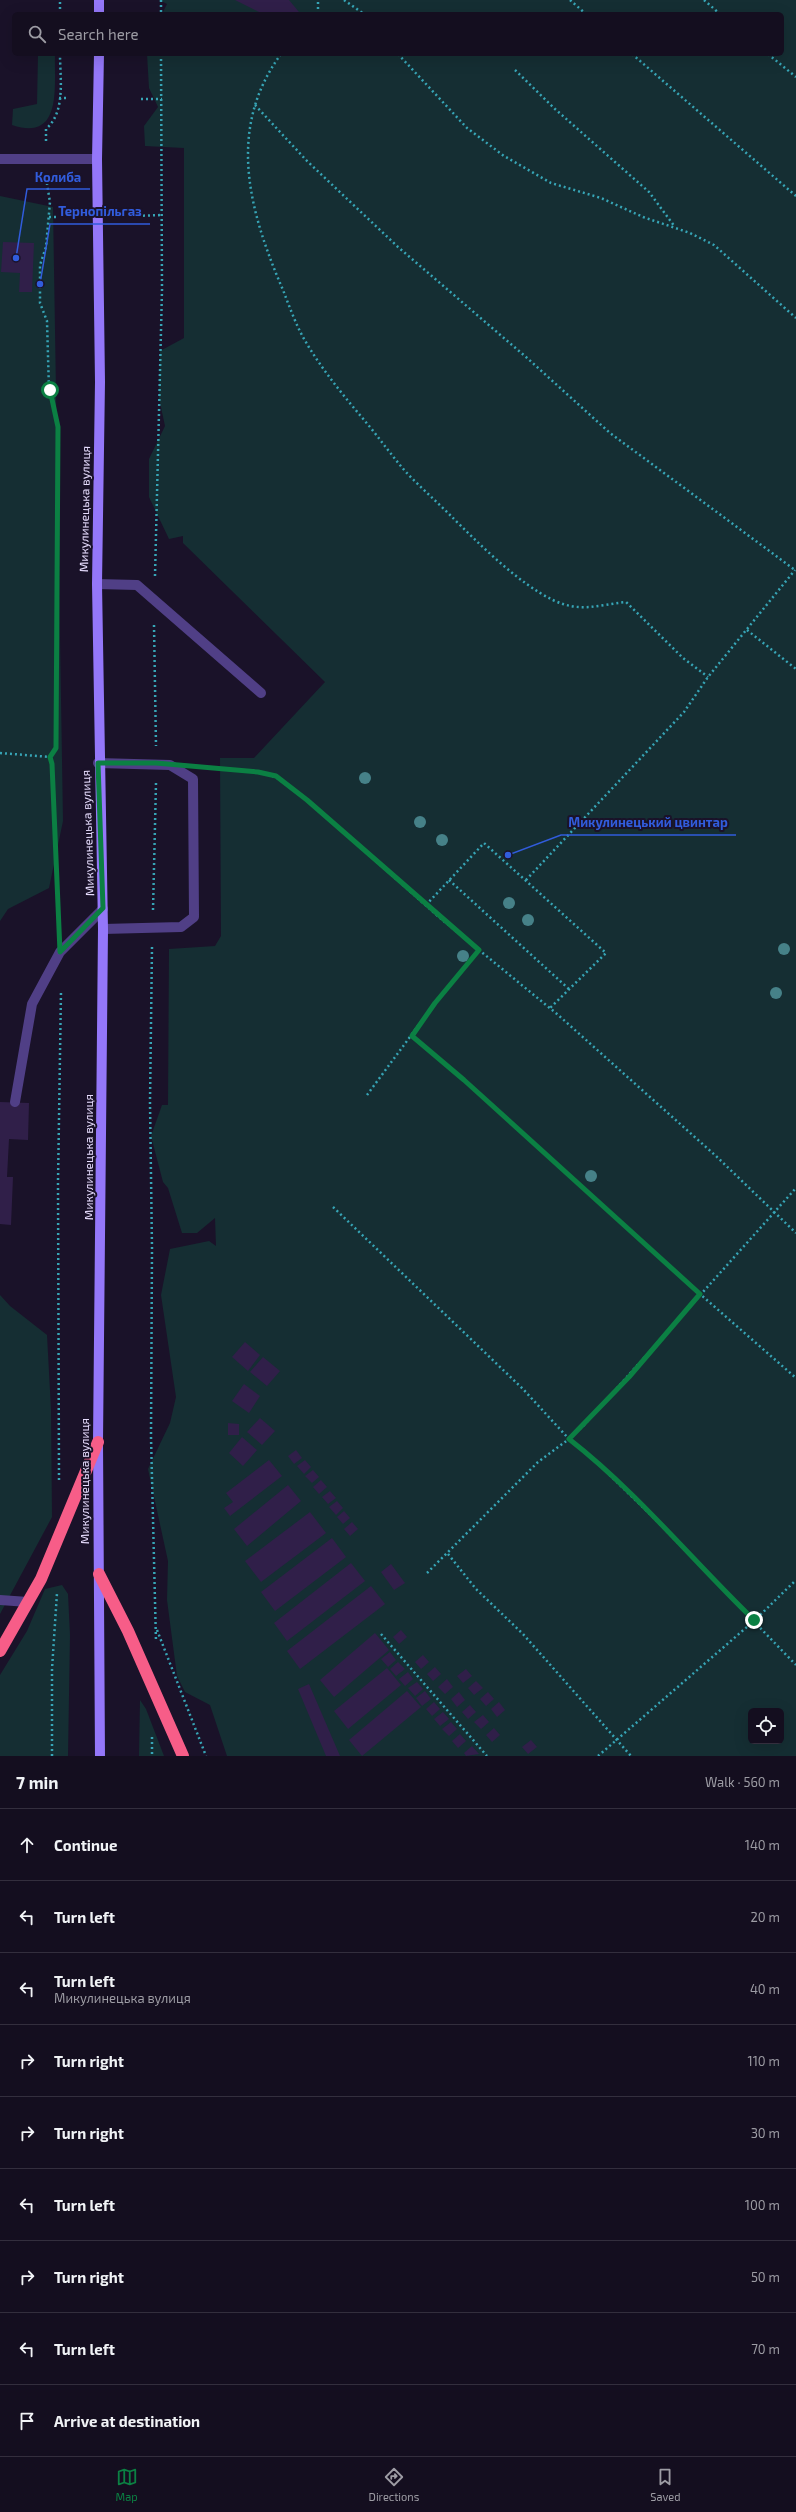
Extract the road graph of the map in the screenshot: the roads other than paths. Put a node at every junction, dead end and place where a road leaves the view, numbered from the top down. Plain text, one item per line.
1 (99, 0) edge
2 (99, 12) edge
3 (99, 56) edge
4 (97, 159) junction
5 (0, 160) edge
6 (97, 584) junction
7 (261, 693) dead end
8 (98, 763) junction
9 (103, 908) junction
10 (103, 929) junction
11 (15, 1102) dead end
12 (98, 1442) junction
13 (99, 1574) junction
14 (0, 1600) edge
15 (28, 1602) junction
16 (0, 1651) edge
17 (100, 1756) edge
18 (183, 1756) edge

1 - 2 main road
3 - 4 main road, Микулинецька вулиця
4 - 5 street
4 - 6 main road, Микулинецька вулиця
6 - 7 street
6 - 8 main road, Микулинецька вулиця
8 - 9 main road, Микулинецька вулиця
8 - 10 street
9 - 10 main road, Микулинецька вулиця
9 - 11 street
10 - 12 main road, Микулинецька вулиця
12 - 13 main road, Микулинецька вулиця
12 - 15 highway
13 - 17 main road, Микулинецька вулиця
13 - 18 highway
14 - 15 street
15 - 16 highway

